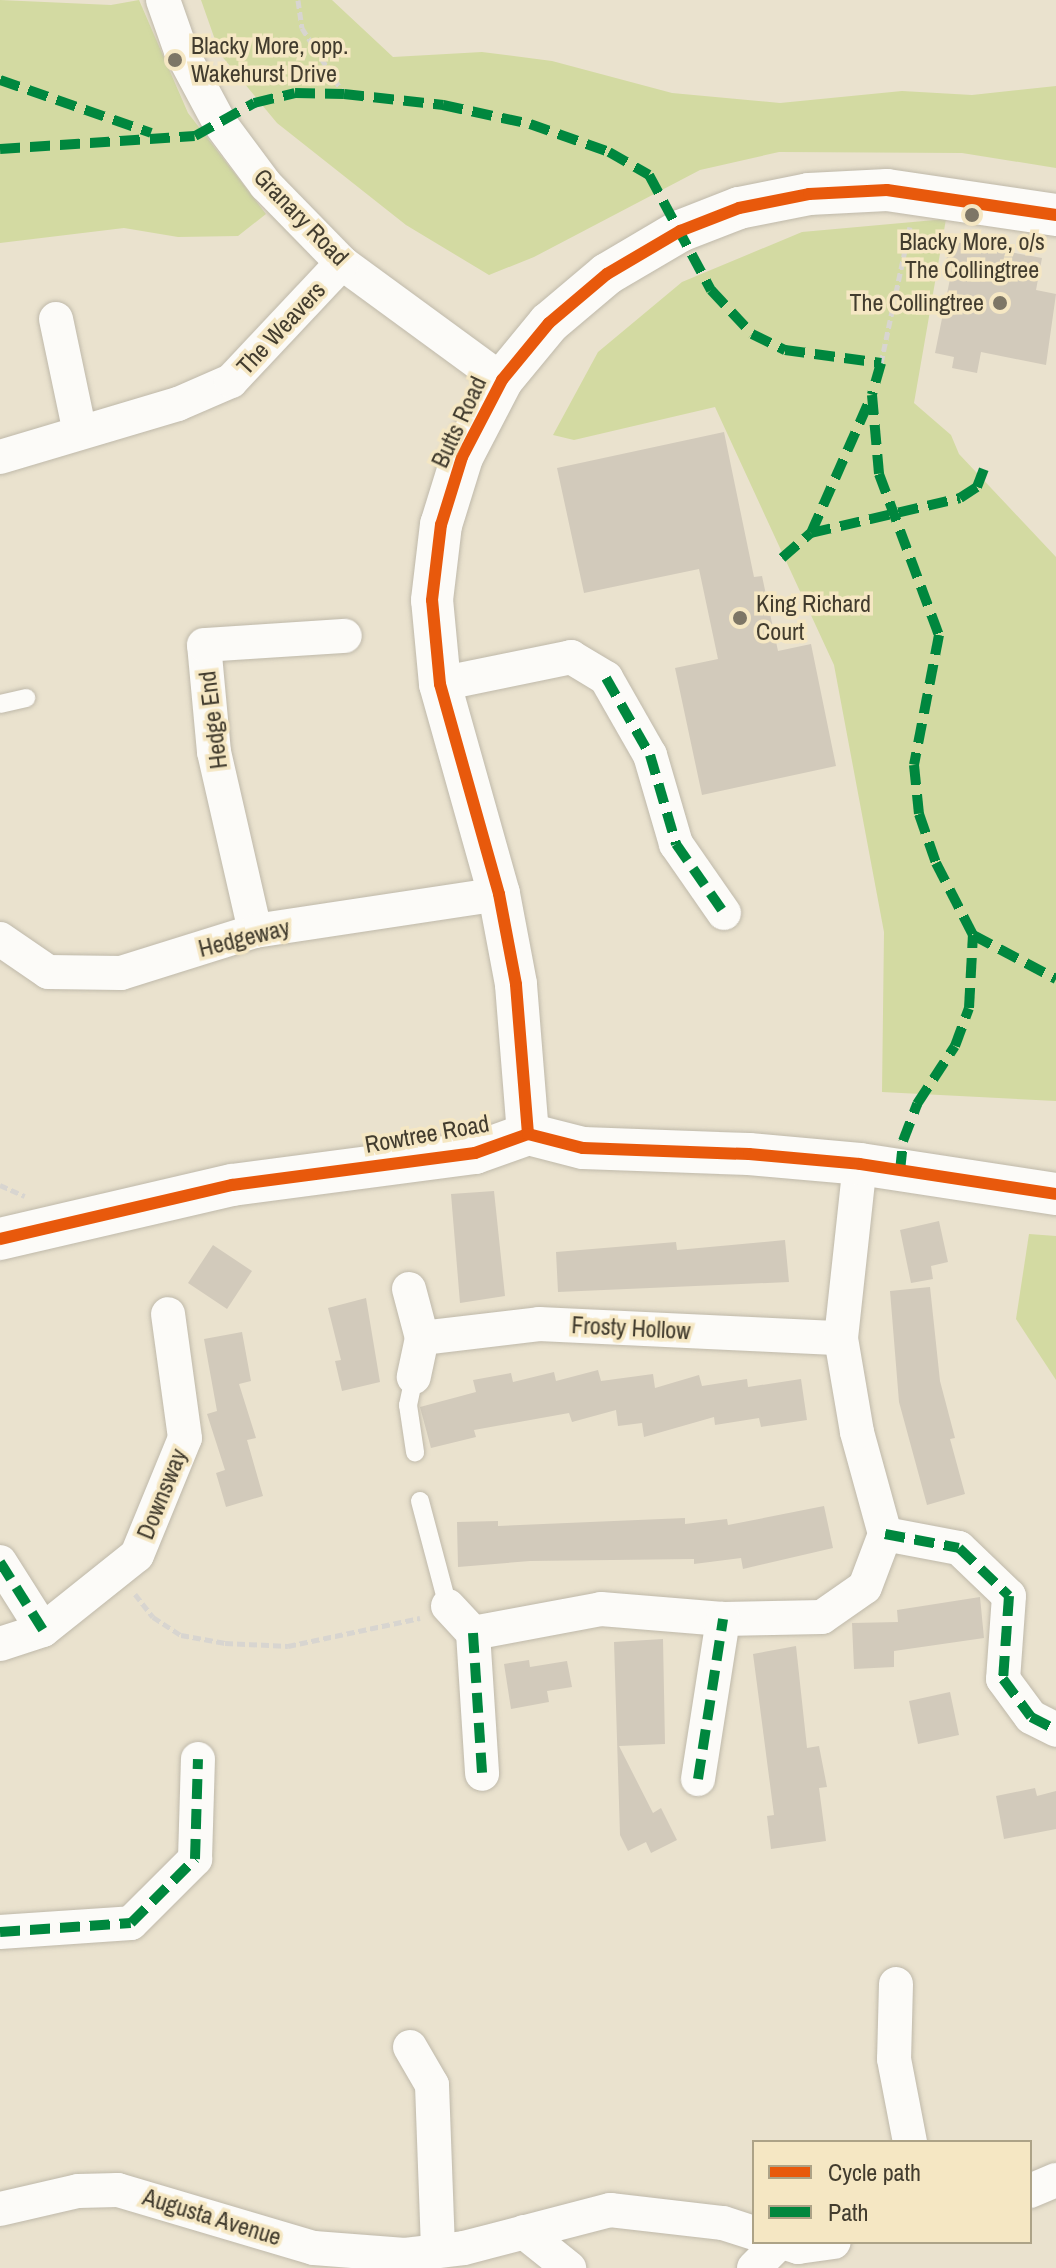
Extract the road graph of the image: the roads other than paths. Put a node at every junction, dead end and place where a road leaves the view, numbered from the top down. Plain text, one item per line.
1 (163, 0) edge
2 (1056, 215) edge
3 (342, 263) junction
4 (56, 319) dead end
5 (502, 380) junction
6 (80, 433) junction
7 (0, 457) edge
8 (345, 636) dead end
9 (440, 684) junction
10 (26, 698) dead end
11 (0, 704) edge
12 (499, 894) junction
13 (724, 913) dead end
14 (255, 931) junction
15 (0, 939) edge
16 (528, 1134) junction
17 (860, 1164) junction
18 (1056, 1194) edge
19 (0, 1239) edge
20 (409, 1289) dead end
21 (168, 1314) dead end
22 (422, 1338) junction
23 (841, 1338) junction
24 (414, 1377) joint
25 (415, 1452) dead end
26 (420, 1501) dead end
27 (885, 1534) junction
28 (0, 1562) edge
29 (448, 1606) joint
30 (723, 1619) junction
31 (43, 1630) junction
32 (473, 1633) junction
33 (0, 1644) edge
34 (1056, 1730) edge
35 (198, 1759) dead end
36 (482, 1774) dead end
37 (698, 1779) dead end
38 (0, 1932) edge
39 (896, 1984) dead end
40 (410, 2047) dead end
41 (910, 2140) edge
42 (1056, 2180) edge
43 (1032, 2190) edge
44 (0, 2209) edge
45 (524, 2232) junction
46 (752, 2232) edge
47 (779, 2244) edge
48 (788, 2244) edge
49 (820, 2244) edge
50 (438, 2251) junction
51 (569, 2268) edge
52 (754, 2268) edge

1 - 3 street, Granary Road
2 - 5 street, Butts Road
3 - 5 street, Granary Road
3 - 6 street, The Weavers
4 - 6 street
5 - 9 street, Butts Road
6 - 7 street, The Weavers
8 - 14 street, Hedge End
9 - 12 street, Butts Road
9 - 13 street
10 - 11 lane
12 - 14 street, Hedgeway
12 - 16 street, Butts Road
14 - 15 street, Hedgeway
16 - 17 street
16 - 19 street, Rowtree Road
17 - 18 street
17 - 23 street
20 - 22 street
21 - 31 street, Downsway
22 - 23 street, Frosty Hollow
22 - 24 street
23 - 27 street
24 - 25 lane
26 - 29 lane
27 - 30 street
27 - 34 street
28 - 31 street
29 - 32 street
30 - 32 street
30 - 37 street
31 - 33 street, Downsway
32 - 36 street
35 - 38 street
39 - 41 street
40 - 50 street
42 - 43 street
44 - 50 street, Augusta Avenue
45 - 46 street, Augusta Avenue
45 - 50 street, Augusta Avenue
45 - 51 street
47 - 52 street
48 - 49 street

